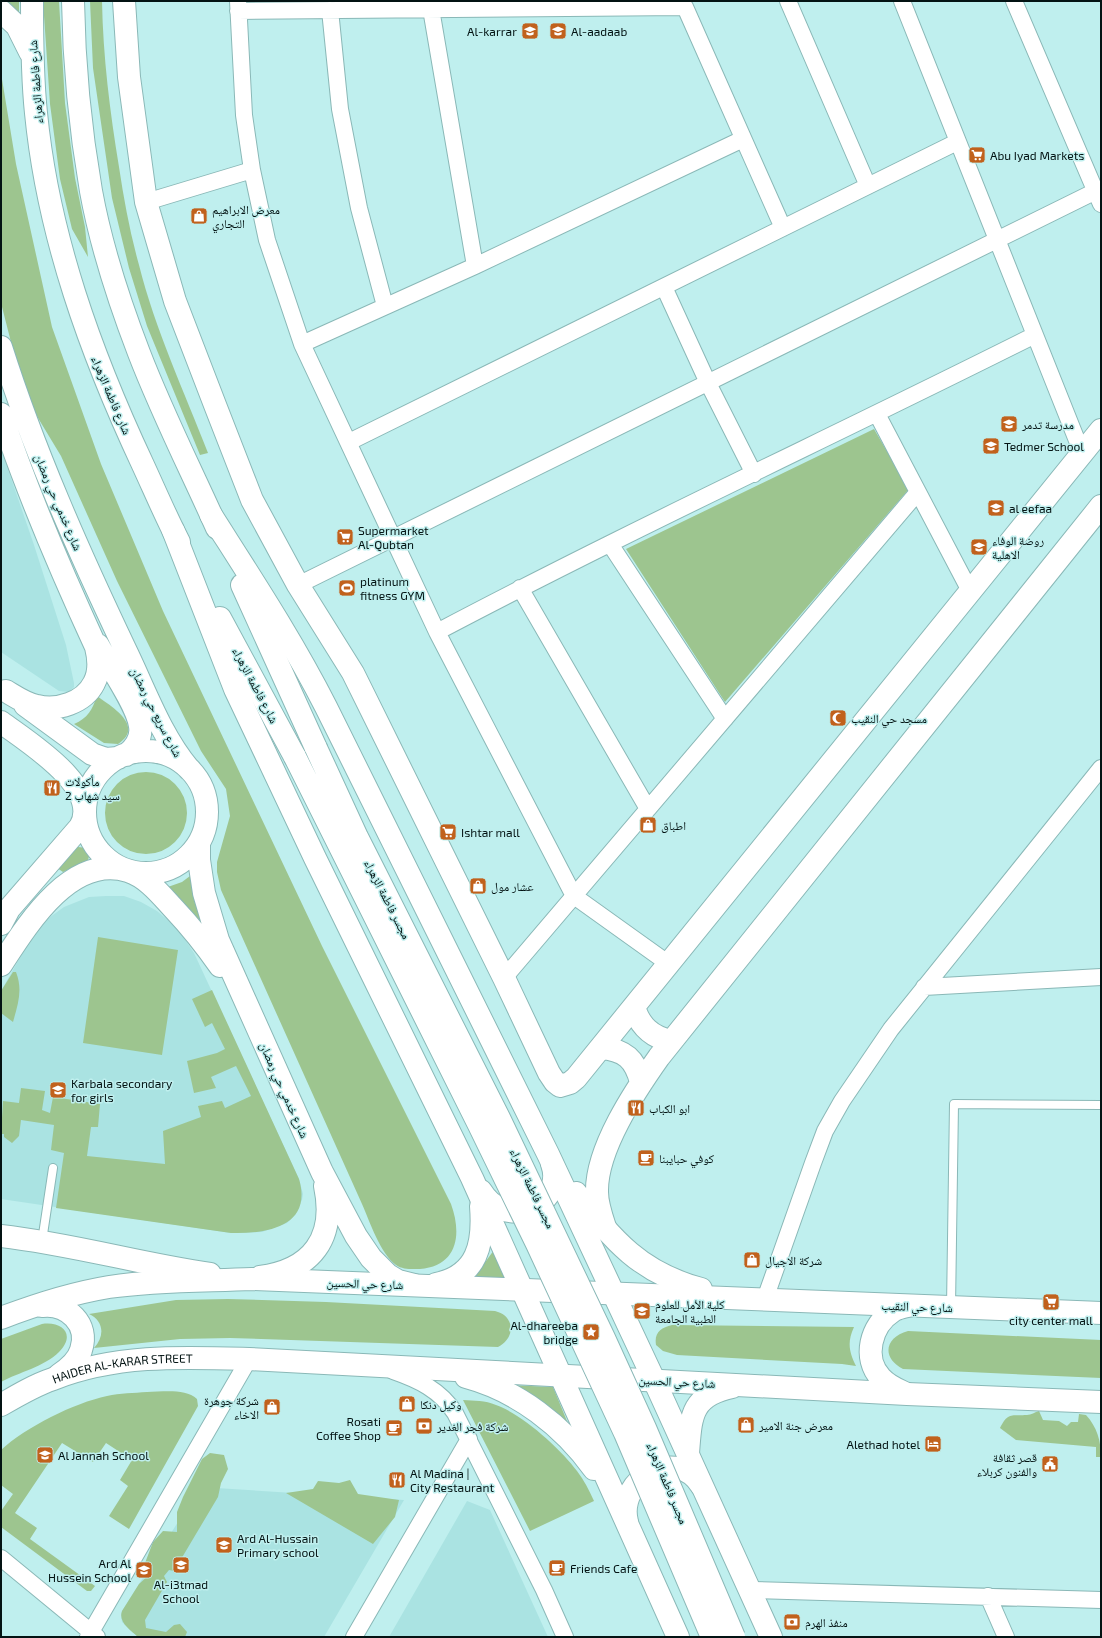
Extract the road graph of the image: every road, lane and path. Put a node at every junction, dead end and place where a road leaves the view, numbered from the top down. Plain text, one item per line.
1 (32, 1) edge
2 (73, 1) edge
3 (124, 1) edge
4 (788, 1) edge
5 (902, 1) edge
6 (1014, 1) edge
7 (548, 4) edge
8 (238, 6) edge
9 (431, 9) junction
10 (330, 10) junction
11 (1, 11) edge
12 (32, 60) junction
13 (743, 139) junction
14 (957, 142) junction
15 (252, 170) junction
16 (868, 186) junction
17 (1098, 197) edge
18 (146, 202) junction
19 (783, 228) junction
20 (997, 240) junction
21 (475, 266) junction
22 (664, 287) junction
23 (385, 306) junction
24 (1035, 335) junction
25 (302, 344) junction
26 (1, 347) edge
27 (708, 383) junction
28 (1, 414) edge
29 (877, 414) junction
30 (1101, 430) edge
31 (349, 442) junction
32 (1082, 453) junction
33 (754, 474) junction
34 (918, 492) junction
35 (1101, 506) edge
36 (211, 515) junction
37 (173, 530) junction
38 (394, 538) junction
39 (610, 544) junction
40 (298, 585) junction
41 (520, 588) junction
42 (970, 591) junction
43 (88, 628) junction
44 (437, 632) junction
45 (127, 652) joint
46 (4, 690) edge
47 (725, 719) junction
48 (1, 722) edge
49 (122, 756) junction
50 (295, 757) joint
51 (1101, 768) edge
52 (189, 769) junction
53 (1101, 786) edge
54 (1085, 787) junction
55 (648, 809) junction
56 (85, 812) junction
57 (199, 843) junction
58 (129, 871) junction
59 (574, 896) junction
60 (4, 912) edge
61 (669, 964) junction
62 (1, 965) edge
63 (1101, 977) edge
64 (504, 978) junction
65 (924, 987) junction
66 (634, 1007) junction
67 (248, 1009) junction
68 (671, 1041) junction
69 (601, 1048) junction
70 (640, 1082) junction
71 (1101, 1105) edge
72 (548, 1154) junction
73 (53, 1168) dead end
74 (322, 1172) junction
75 (472, 1178) junction
76 (606, 1230) junction
77 (1, 1236) edge
78 (42, 1241) junction
79 (252, 1279) junction
80 (419, 1286) junction
81 (523, 1290) junction
82 (614, 1293) junction
83 (733, 1298) junction
84 (765, 1299) junction
85 (908, 1305) junction
86 (951, 1307) junction
87 (27, 1308) junction
88 (1101, 1313) edge
89 (1, 1318) edge
90 (249, 1359) junction
91 (376, 1366) junction
92 (432, 1368) junction
93 (562, 1375) junction
94 (53, 1379) junction
95 (654, 1380) junction
96 (745, 1385) junction
97 (907, 1394) junction
98 (1101, 1402) edge
99 (3, 1404) edge
100 (469, 1439) junction
101 (688, 1454) junction
102 (705, 1491) junction
103 (628, 1527) junction
104 (1, 1558) edge
105 (751, 1590) junction
106 (988, 1596) junction
107 (1101, 1600) edge
108 (92, 1635) edge
109 (354, 1637) edge
110 (565, 1637) edge
111 (678, 1637) edge
112 (712, 1637) edge
113 (734, 1637) edge
114 (771, 1637) edge
115 (1006, 1637) edge

1 - 12 main road, شارع فاطمة الزهراء
2 - 36 main road
3 - 18 main road
4 - 16 street
5 - 14 street
6 - 17 street
7 - 9 street
7 - 13 street
8 - 10 street
8 - 15 street
9 - 10 street
9 - 21 street
10 - 23 street
11 - 12 main road
12 - 37 main road, شارع فاطمة الزهراء
13 - 19 street
13 - 21 street
14 - 16 street
14 - 20 street
15 - 18 street
15 - 25 street
16 - 19 street
17 - 20 street
18 - 40 main road
19 - 22 street
20 - 24 street
20 - 27 street
21 - 23 street
22 - 27 street
22 - 31 street
23 - 25 street
24 - 29 street
24 - 32 street
25 - 31 street
26 - 45 main road, شارع خدمي حي رمضان
27 - 33 street
27 - 38 street
28 - 43 main road
29 - 33 street
29 - 34 street
30 - 32 main road
31 - 38 street
32 - 42 main road
33 - 39 street
34 - 42 street
34 - 47 street
35 - 68 main road
36 - 72 main road
36 - 113 main road, مجسر فاطمة الزهراء, bridge
37 - 50 main road, شارع فاطمة الزهراء
37 - 75 main road
38 - 40 street
38 - 44 street
39 - 41 street
39 - 47 street
40 - 64 main road
41 - 44 street
41 - 55 street
42 - 61 main road
43 - 46 main road
43 - 49 main road
44 - 59 street
45 - 52 main road, شارع سريع حي رمضان
46 - 49 main road
47 - 55 street
48 - 56 main road
49 - 52 main road
49 - 56 main road
50 - 112 main road, مجسر فاطمة الزهراء, bridge
51 - 54 street
52 - 57 main road
53 - 54 street
54 - 65 street
55 - 59 street
56 - 58 main road
56 - 60 main road
57 - 58 main road
57 - 67 main road
58 - 62 main road
58 - 67 main road
59 - 61 street
59 - 64 street
61 - 66 main road
63 - 65 street
64 - 69 main road
65 - 84 street
66 - 68 main road
66 - 69 main road
67 - 74 main road, شارع خدمي حي رمضان
68 - 70 main road
69 - 70 main road
70 - 76 main road
71 - 86 lane
72 - 75 main road
72 - 76 main road
72 - 82 main road
73 - 78 lane
74 - 79 main road
74 - 80 main road
75 - 80 main road
75 - 81 main road
76 - 83 main road
77 - 78 main road, شارع حي الحسين
78 - 79 main road, شارع حي الحسين
79 - 80 main road, شارع حي الحسين
79 - 87 main road
80 - 81 main road, شارع حي الحسين
81 - 82 main road, شارع حي الحسين
81 - 93 main road
82 - 83 main road, شارع حي الحسين
82 - 95 main road
83 - 84 main road, شارع حي النقيب
84 - 85 main road, شارع حي النقيب
85 - 86 main road, شارع حي النقيب
85 - 97 main road
86 - 88 main road, شارع حي النقيب
87 - 89 main road
87 - 94 main road
90 - 91 main road, شارع حي الحسين
90 - 94 main road, HAIDER AL-KARAR STREET
90 - 108 street
91 - 92 main road, شارع حي الحسين
91 - 100 street
92 - 93 main road, شارع حي الحسين
92 - 103 main road
93 - 95 main road, شارع حي الحسين
93 - 103 main road
94 - 99 main road, HAIDER AL-KARAR STREET
95 - 96 main road, شارع حي الحسين
95 - 101 main road
96 - 97 main road
96 - 101 main road
97 - 98 main road
100 - 109 street
100 - 110 street
101 - 102 main road
102 - 103 main road
102 - 105 main road
103 - 111 main road
104 - 108 street
105 - 106 street
105 - 114 main road
106 - 107 street
106 - 115 street

